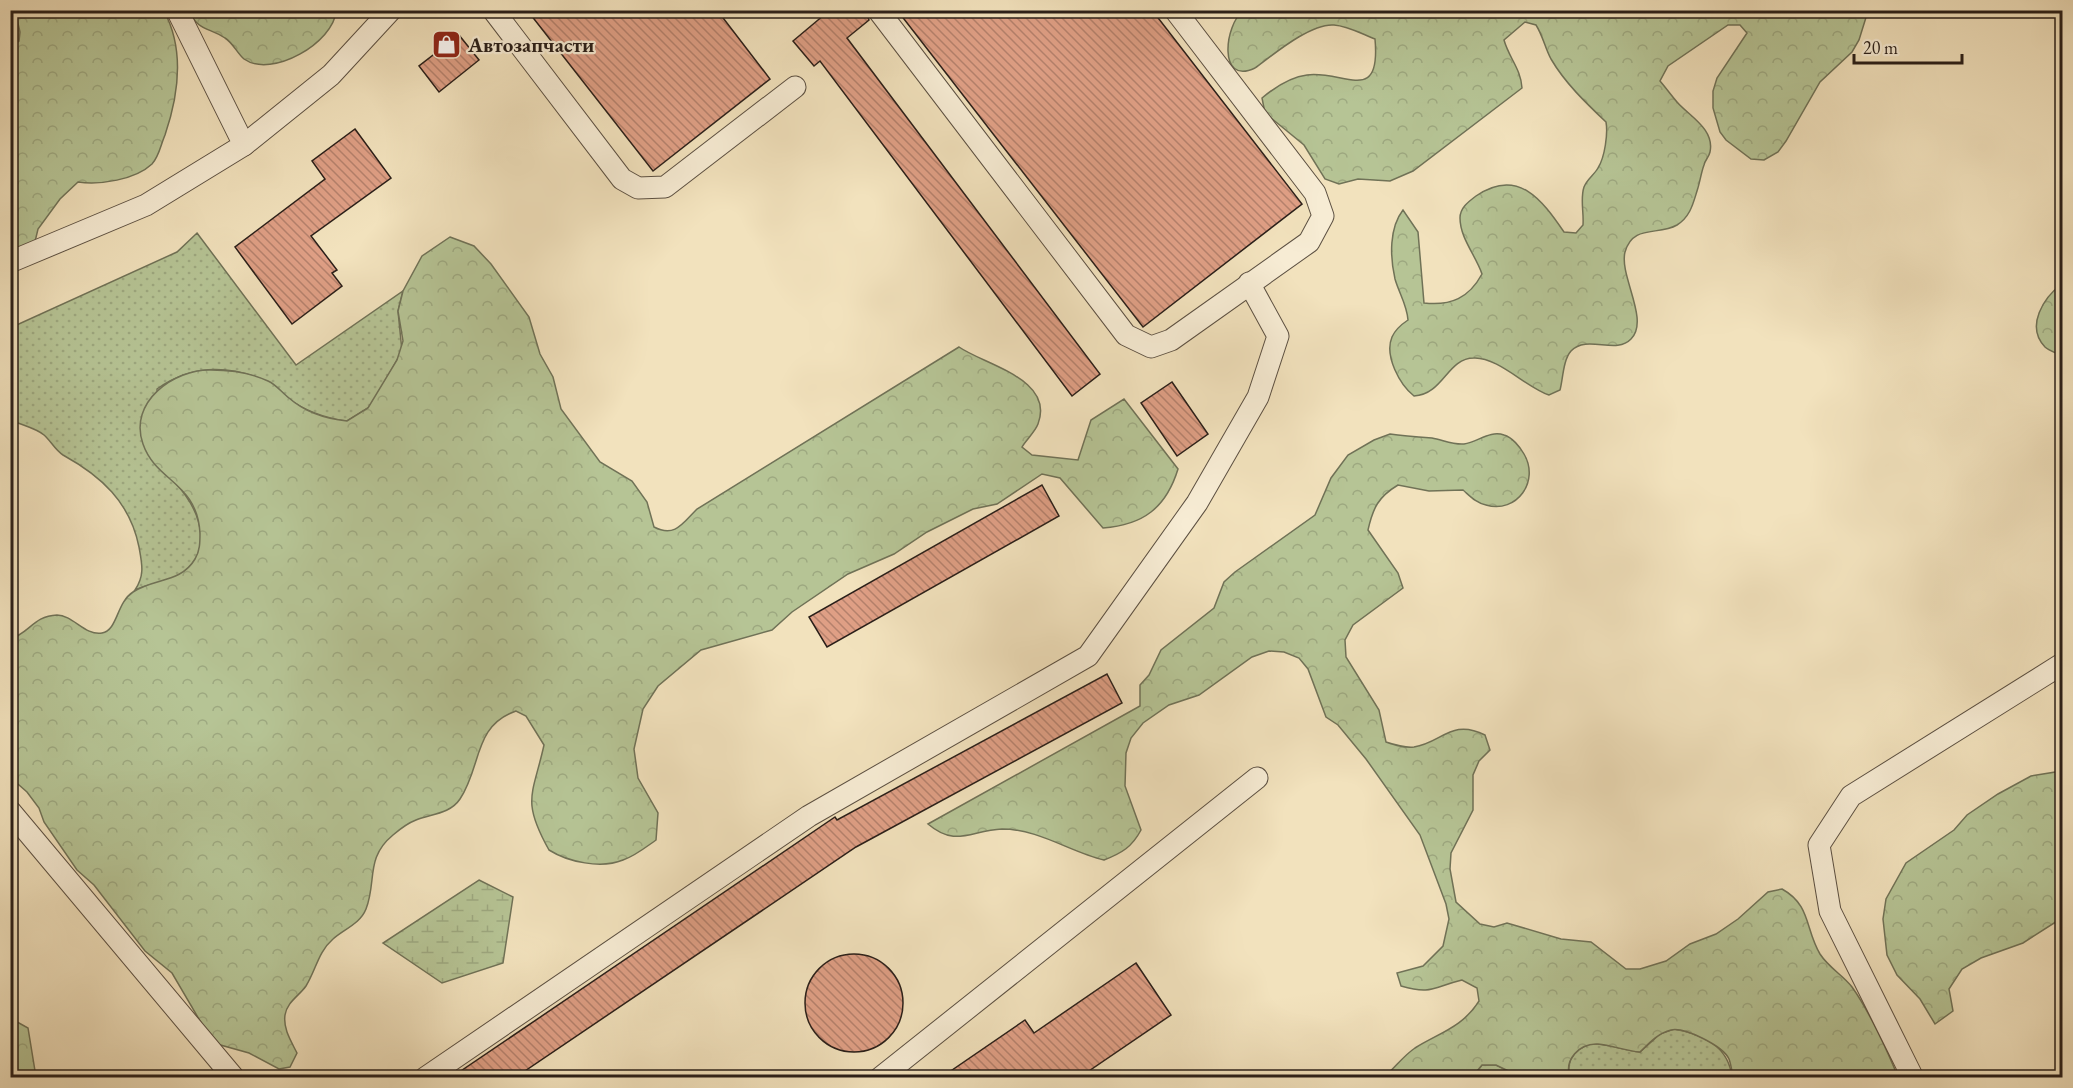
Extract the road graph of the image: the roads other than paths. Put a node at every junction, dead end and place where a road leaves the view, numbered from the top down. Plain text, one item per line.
1 (177, 10) edge
2 (391, 10) edge
3 (492, 10) edge
4 (878, 10) edge
5 (1175, 10) edge
6 (795, 87) dead end
7 (244, 145) junction
8 (10, 262) edge
9 (1249, 283) junction
10 (2062, 664) edge
11 (1257, 778) dead end
12 (10, 811) edge
13 (234, 1077) edge
14 (426, 1077) edge
15 (880, 1077) edge
16 (1913, 1077) edge

1 - 7 lane
2 - 7 lane
3 - 6 lane
4 - 9 lane
5 - 9 lane
7 - 8 lane
9 - 14 lane
10 - 16 lane
11 - 15 lane
12 - 13 lane

